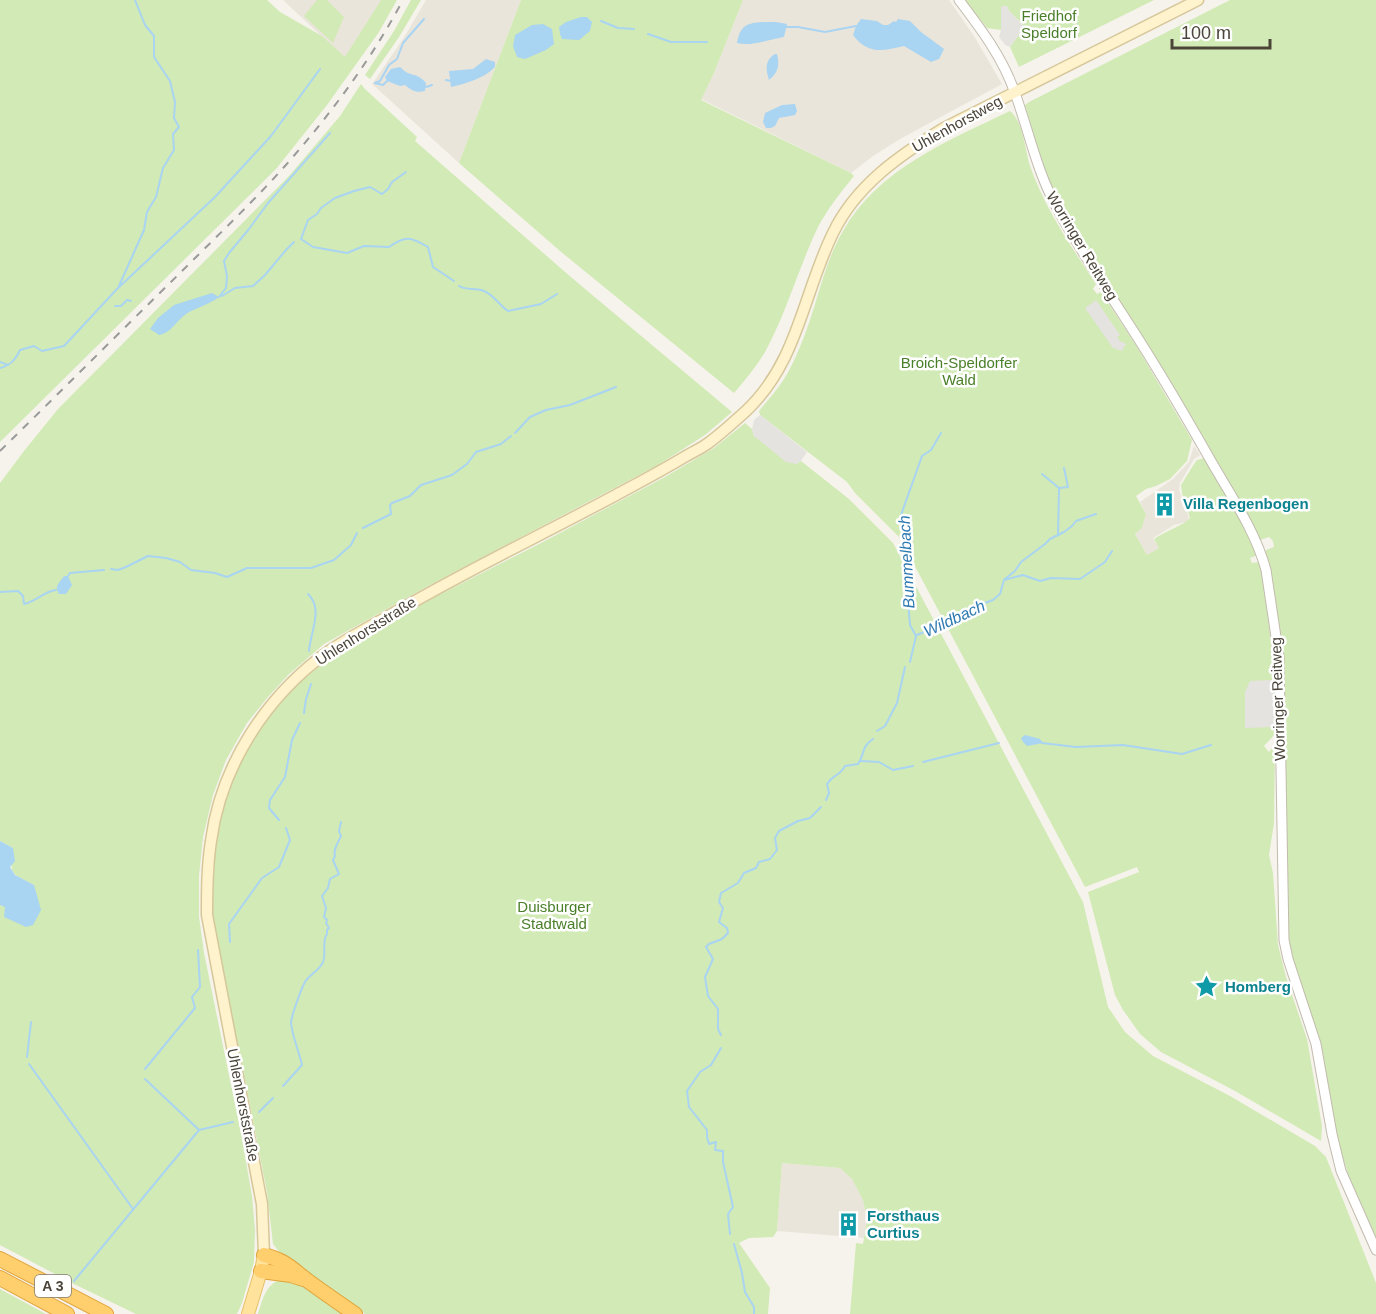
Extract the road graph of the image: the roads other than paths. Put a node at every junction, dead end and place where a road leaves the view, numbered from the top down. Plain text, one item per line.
1 (959, 0) edge
2 (1198, 0) edge
3 (1015, 92) junction
4 (710, 442) joint
5 (1376, 1250) edge
6 (264, 1255) junction
7 (0, 1259) edge
8 (261, 1271) junction
9 (0, 1278) edge
10 (306, 1280) junction
11 (67, 1314) edge
12 (106, 1314) edge
13 (248, 1314) edge
14 (355, 1314) edge

1 - 3 street, Worringer Reitweg
2 - 3 main road, Uhlenhorstweg
3 - 4 main road, Uhlenhorstweg
3 - 5 street, Worringer Reitweg
4 - 6 main road, Uhlenhorststraße
6 - 8 main road, Uhlenhorststraße
6 - 10 highway
7 - 12 highway, A 3
8 - 10 highway
8 - 13 main road, Uhlenhorststraße
9 - 11 highway, A 3
10 - 14 highway

